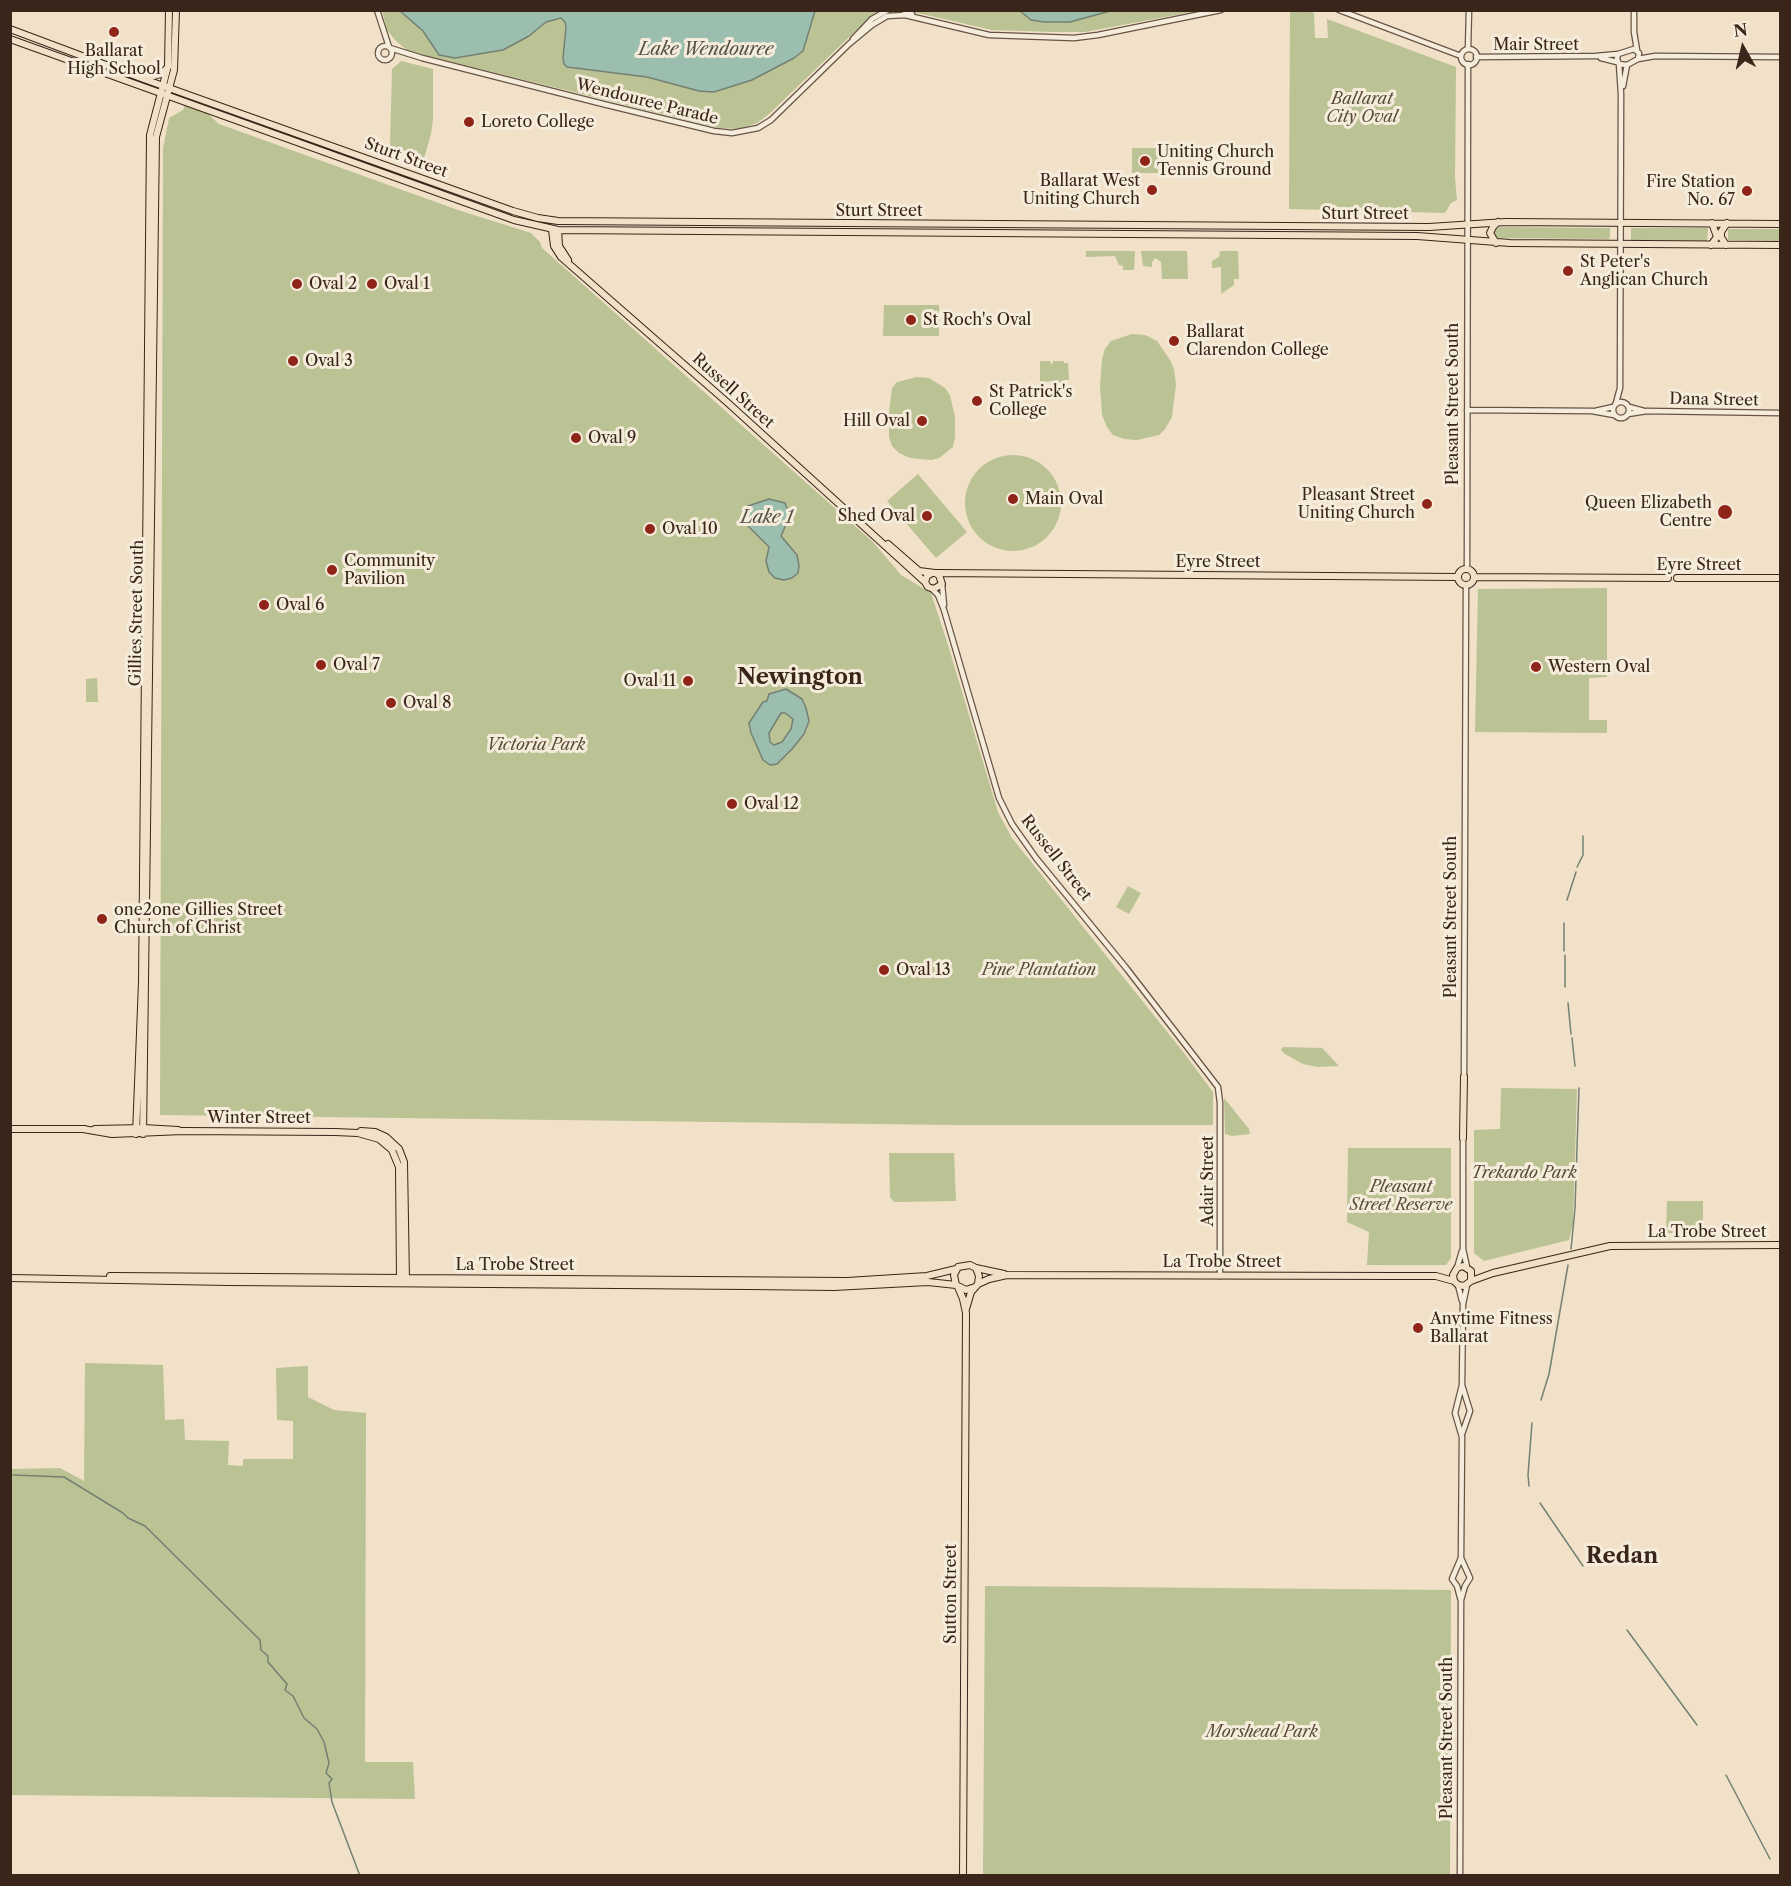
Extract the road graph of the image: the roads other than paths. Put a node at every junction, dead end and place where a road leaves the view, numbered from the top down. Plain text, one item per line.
1 (169, 10) edge
2 (176, 10) edge
3 (377, 10) edge
4 (888, 10) edge
5 (902, 10) edge
6 (1221, 10) edge
7 (1339, 10) edge
8 (1468, 10) edge
9 (1634, 10) edge
10 (917, 17) junction
11 (10, 29) edge
12 (382, 30) junction
13 (1634, 32) junction
14 (10, 39) edge
15 (849, 44) junction
16 (390, 48) junction
17 (379, 49) junction
18 (1468, 49) junction
19 (1629, 50) junction
20 (1637, 51) junction
21 (409, 54) junction
22 (1618, 54) junction
23 (1461, 56) junction
24 (1596, 56) junction
25 (1655, 56) junction
26 (1476, 57) junction
27 (1780, 57) edge
28 (1638, 59) junction
29 (389, 60) junction
30 (1618, 63) junction
31 (1468, 64) junction
32 (1627, 65) junction
33 (168, 66) junction
34 (141, 78) junction
35 (167, 91) junction
36 (1621, 94) junction
37 (555, 221) junction
38 (1498, 222) junction
39 (1620, 223) junction
40 (1712, 223) junction
41 (1726, 223) junction
42 (1467, 224) junction
43 (1780, 224) edge
44 (555, 230) junction
45 (1468, 240) junction
46 (1497, 243) junction
47 (1620, 244) junction
48 (1712, 245) junction
49 (1726, 245) junction
50 (1780, 245) edge
51 (1620, 388) junction
52 (1615, 405) junction
53 (1627, 405) junction
54 (1467, 410) junction
55 (1592, 411) junction
56 (1647, 411) junction
57 (1780, 413) edge
58 (1628, 414) junction
59 (1614, 415) junction
60 (909, 566) junction
61 (1467, 569) junction
62 (934, 573) junction
63 (978, 574) junction
64 (1458, 577) junction
65 (1474, 577) junction
66 (1668, 578) joint
67 (1677, 578) joint
68 (1780, 579) edge
69 (925, 582) junction
70 (942, 583) junction
71 (1466, 585) junction
72 (932, 589) junction
73 (944, 610) junction
74 (144, 982) junction
75 (1464, 1077) joint
76 (1218, 1087) joint
77 (10, 1129) edge
78 (140, 1131) junction
79 (1463, 1138) joint
80 (1780, 1245) edge
81 (1463, 1249) junction
82 (976, 1268) junction
83 (957, 1269) junction
84 (1469, 1269) junction
85 (1455, 1270) junction
86 (1493, 1273) junction
87 (1007, 1275) junction
88 (1220, 1276) junction
89 (1436, 1276) junction
90 (10, 1278) edge
91 (403, 1281) junction
92 (608, 1282) junction
93 (1456, 1283) junction
94 (1469, 1283) junction
95 (976, 1285) junction
96 (957, 1286) junction
97 (1463, 1304) junction
98 (966, 1313) junction
99 (1462, 1385) junction
100 (1467, 1405) junction
101 (1457, 1406) junction
102 (1457, 1417) junction
103 (1467, 1417) junction
104 (1462, 1437) junction
105 (1461, 1558) junction
106 (1457, 1570) junction
107 (1465, 1570) junction
108 (1457, 1586) junction
109 (1465, 1586) junction
110 (1461, 1601) junction
111 (963, 1875) edge
112 (1460, 1875) edge

1 - 33 main road
2 - 35 main road
3 - 12 street
4 - 15 street, Wendouree Parade
5 - 10 street, Wendouree Parade
6 - 10 street, Wendouree Parade
7 - 23 street
8 - 18 street
9 - 13 street
10 - 15 street, Wendouree Parade
11 - 34 main road, Sturt Street
12 - 16 street
12 - 17 street
13 - 19 street
13 - 20 street
14 - 35 main road, Sturt Street
15 - 21 street, Wendouree Parade
16 - 17 street
16 - 21 street, Wendouree Parade
16 - 29 street
17 - 29 street
18 - 23 street
18 - 26 street
19 - 20 street, Mair Street
19 - 22 street, Mair Street
20 - 25 street
20 - 28 street
21 - 29 street
22 - 24 street, Mair Street
22 - 30 street
23 - 31 street
24 - 26 street, Mair Street
24 - 30 street, Mair Street
25 - 27 street
25 - 28 street
26 - 31 street
28 - 32 street
30 - 32 street, Mair Street
30 - 36 street
31 - 42 street, Pleasant Street South
32 - 36 street
33 - 34 main road
33 - 35 main road
34 - 35 main road, Sturt Street
35 - 37 main road, Sturt Street
35 - 44 main road, Sturt Street
35 - 74 main road, Gillies Street South
36 - 39 street
37 - 42 main road, Sturt Street
37 - 44 street, Russell Street
38 - 39 main road, Sturt Street
38 - 42 main road, Sturt Street
38 - 46 main road
39 - 40 main road, Sturt Street
39 - 47 street
40 - 41 main road, Sturt Street
40 - 48 main road
41 - 43 main road, Sturt Street
41 - 49 main road
42 - 45 street, Pleasant Street South
44 - 45 main road, Sturt Street
44 - 60 main road, Russell Street
45 - 46 main road, Sturt Street
45 - 54 street, Pleasant Street South
46 - 47 main road, Sturt Street
47 - 48 main road, Sturt Street
47 - 51 street
48 - 49 main road, Sturt Street
49 - 50 main road, Sturt Street
51 - 52 street
51 - 53 street
52 - 53 street, Dana Street
52 - 55 street
52 - 59 street
53 - 56 street, Dana Street
53 - 58 street
54 - 55 street
54 - 61 street, Pleasant Street South
55 - 59 street
56 - 57 street, Dana Street
56 - 58 street, Dana Street
58 - 59 street, Dana Street
60 - 62 main road, Russell Street
60 - 69 main road, Russell Street
61 - 64 main road
61 - 65 main road
62 - 63 main road, Eyre Street
62 - 69 main road
62 - 70 main road
63 - 64 main road, Eyre Street
63 - 70 main road, Eyre Street
64 - 71 main road
65 - 66 main road, Eyre Street
65 - 71 main road
66 - 67 street, Eyre Street
67 - 68 main road, Eyre Street
69 - 72 main road
70 - 72 main road
70 - 73 street, Russell Street
71 - 75 street, Pleasant Street South
72 - 73 street, Russell Street
73 - 76 street, Russell Street
74 - 78 main road, Gillies Street South
74 - 78 main road, Gillies Street South
75 - 79 main road, Pleasant Street South
76 - 88 street, Adair Street
77 - 78 main road, Winter Street
78 - 91 main road, Winter Street
79 - 81 street, Pleasant Street South
80 - 86 main road, La Trobe Street
81 - 84 street, Pleasant Street South
81 - 85 street, Pleasant Street South
82 - 83 main road
82 - 87 main road, La Trobe Street
82 - 95 main road
83 - 92 main road, La Trobe Street
83 - 96 main road
84 - 85 main road, La Trobe Street
84 - 86 main road, La Trobe Street
84 - 94 main road
85 - 89 main road, La Trobe Street
85 - 93 main road
86 - 94 main road, La Trobe Street
87 - 88 main road, La Trobe Street
87 - 95 main road, La Trobe Street
88 - 89 main road, La Trobe Street
89 - 93 main road, La Trobe Street
90 - 91 main road, La Trobe Street
91 - 92 main road, La Trobe Street
92 - 96 main road, La Trobe Street
93 - 94 main road, La Trobe Street
93 - 97 street
94 - 97 street
95 - 96 main road
95 - 98 main road, Sutton Street
96 - 98 main road, Sutton Street
97 - 99 street
98 - 111 main road, Sutton Street
99 - 100 street
99 - 101 street
100 - 101 street
100 - 103 street
101 - 102 street
102 - 103 street
102 - 104 street
103 - 104 street
104 - 105 street
105 - 106 street
105 - 107 street
106 - 107 street
106 - 108 street
107 - 109 street
108 - 109 street
108 - 110 street, Pleasant Street South
109 - 110 street, Pleasant Street South
110 - 112 street, Pleasant Street South

